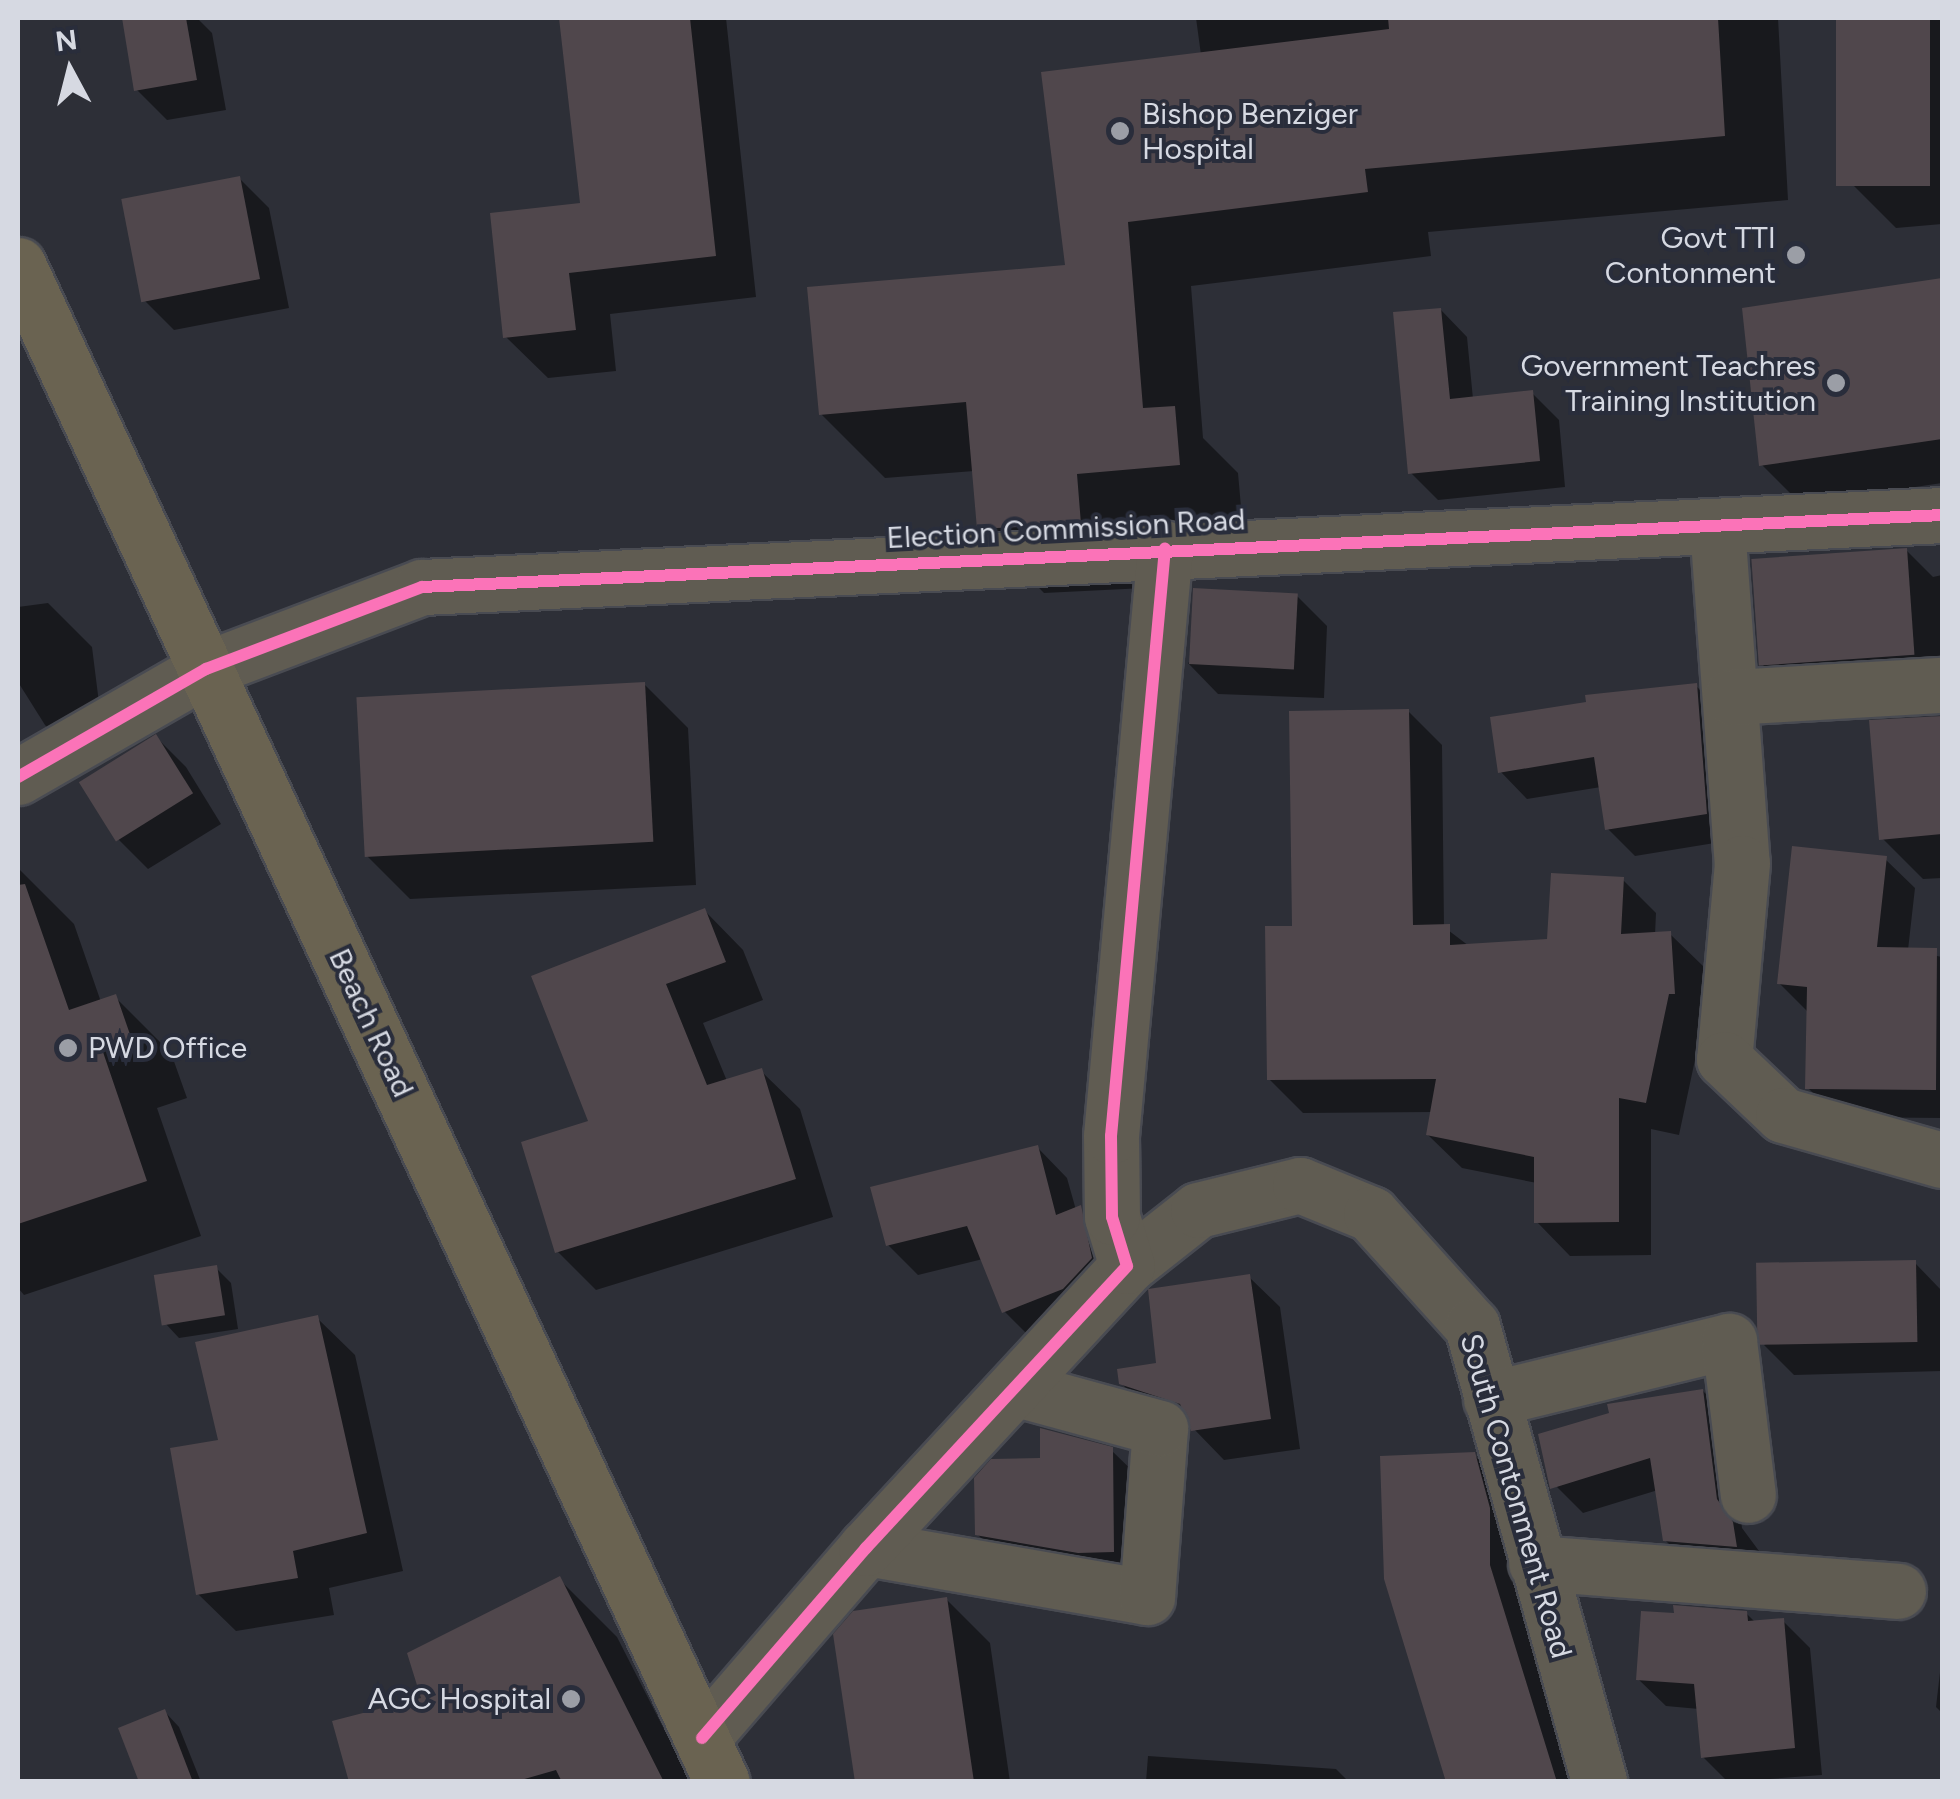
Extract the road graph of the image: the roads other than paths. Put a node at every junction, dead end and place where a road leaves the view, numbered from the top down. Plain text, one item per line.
1 (18, 264) edge
2 (1942, 515) edge
3 (1718, 526) junction
4 (1165, 548) junction
5 (206, 669) junction
6 (1942, 685) edge
7 (1731, 697) junction
8 (18, 776) edge
9 (1942, 1160) edge
10 (1127, 1266) junction
11 (1018, 1390) junction
12 (1491, 1398) junction
13 (1748, 1495) dead end
14 (866, 1548) junction
15 (1536, 1563) junction
16 (1898, 1591) dead end
17 (712, 1760) edge
18 (1598, 1782) edge

1 - 5 main road, Beach Road
2 - 3 street, Election Commission Road
3 - 4 street, Election Commission Road
3 - 7 street
4 - 5 street, Election Commission Road
4 - 10 street
5 - 8 street, Election Commission Road
5 - 17 main road, Beach Road
6 - 7 street
7 - 9 street
10 - 11 street, South Contonment Road
10 - 12 street, South Contonment Road
11 - 14 street, South Contonment Road
11 - 14 street
12 - 13 street
12 - 15 street, South Contonment Road
14 - 17 street, South Contonment Road
15 - 16 street
15 - 18 street, South Contonment Road

